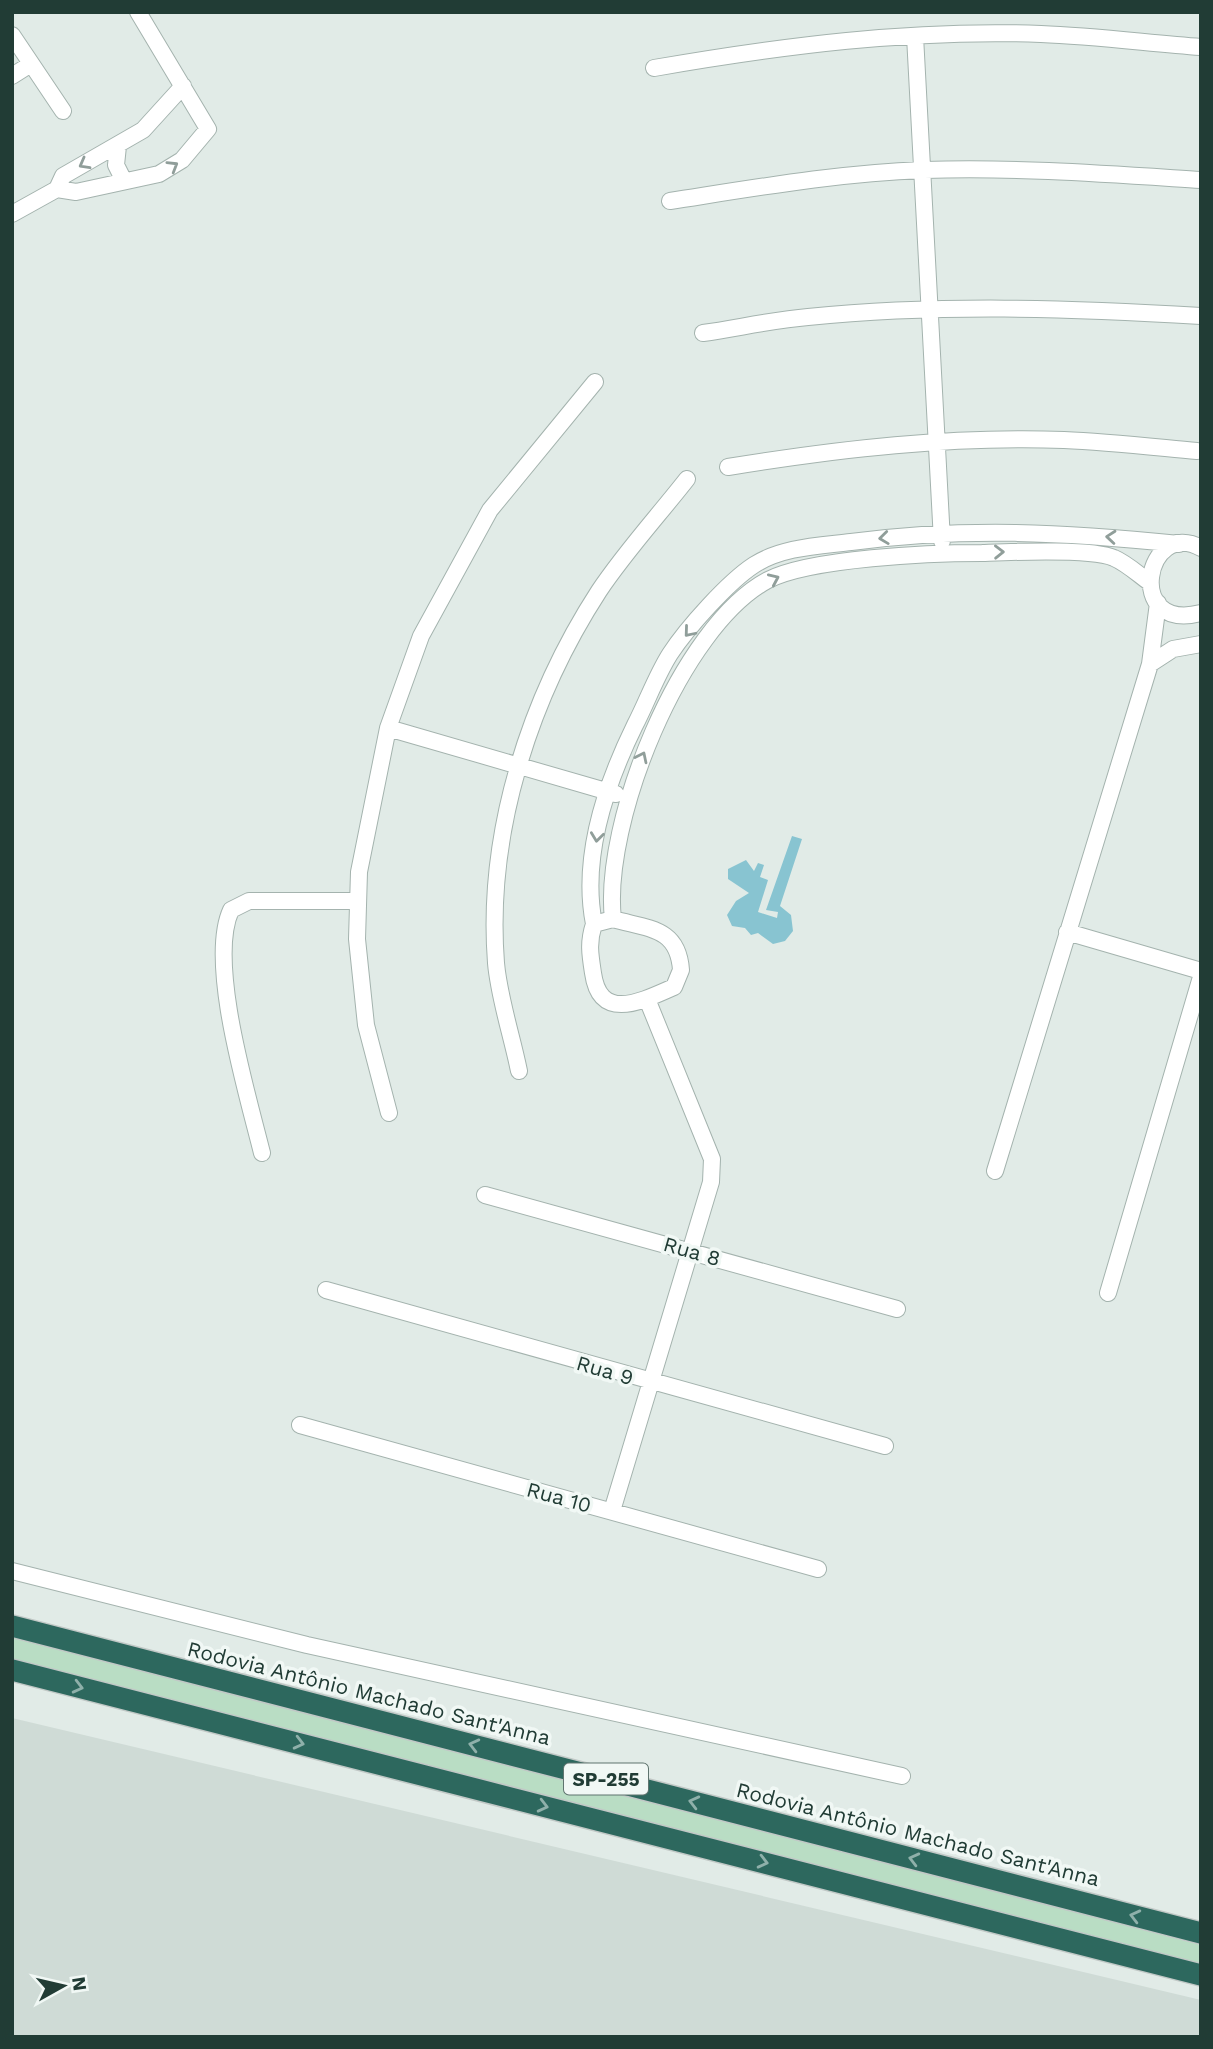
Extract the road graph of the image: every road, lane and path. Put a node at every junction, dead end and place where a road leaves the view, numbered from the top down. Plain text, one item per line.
1 (138, 12) edge
2 (12, 35) edge
3 (915, 36) junction
4 (1201, 47) edge
5 (30, 64) junction
6 (654, 68) dead end
7 (12, 76) edge
8 (183, 86) junction
9 (63, 111) dead end
10 (118, 146) junction
11 (922, 170) junction
12 (1201, 180) edge
13 (124, 181) junction
14 (57, 189) junction
15 (670, 201) dead end
16 (12, 214) edge
17 (929, 309) junction
18 (1201, 316) edge
19 (703, 334) dead end
20 (595, 382) dead end
21 (937, 442) junction
22 (1198, 451) dead end
23 (728, 467) dead end
24 (687, 479) dead end
25 (942, 532) junction
26 (1179, 544) junction
27 (1199, 545) edge
28 (943, 554) junction
29 (1149, 582) junction
30 (1158, 603) junction
31 (1201, 613) edge
32 (1201, 644) edge
33 (1150, 664) junction
34 (388, 728) junction
35 (519, 766) junction
36 (608, 792) junction
37 (628, 798) junction
38 (358, 901) junction
39 (613, 919) junction
40 (594, 924) junction
41 (1067, 932) junction
42 (1201, 971) edge
43 (1201, 977) edge
44 (647, 999) junction
45 (519, 1071) dead end
46 (389, 1113) dead end
47 (262, 1153) dead end
48 (995, 1171) dead end
49 (485, 1195) dead end
50 (690, 1251) junction
51 (326, 1290) dead end
52 (1108, 1293) dead end
53 (897, 1309) dead end
54 (650, 1383) junction
55 (300, 1425) dead end
56 (885, 1446) dead end
57 (612, 1511) junction
58 (818, 1569) dead end
59 (12, 1572) edge
60 (12, 1626) edge
61 (12, 1670) edge
62 (902, 1776) dead end
63 (1201, 1933) edge
64 (1201, 1975) edge

1 - 8 street
2 - 5 street
3 - 4 street
3 - 6 street
3 - 11 street
5 - 7 street
5 - 9 street
8 - 10 street
13 -> 8 street
10 - 13 street
10 -> 14 street
11 - 12 street
11 - 15 street
11 - 17 street
13 - 14 street
14 - 16 street
17 - 18 street
17 - 19 street
17 - 21 street
20 - 34 street
21 - 22 street
21 - 23 street
21 - 25 street
24 - 35 street
26 -> 25 street
25 - 28 street
25 -> 36 street
26 - 27 street
26 - 29 street
28 -> 29 street
37 -> 28 street
29 - 30 street
30 - 31 street
30 - 33 street
32 - 33 street
33 - 41 street
34 - 35 street
34 - 38 street
35 - 36 street
35 - 45 street
36 - 37 street
36 -> 40 street
37 - 39 street
38 - 46 street
38 - 47 street
39 - 40 street
39 - 44 street
40 - 44 street
41 - 42 street
41 - 48 street
43 - 52 street
44 - 50 street
49 - 50 street, Rua 8
50 - 53 street, Rua 8
50 - 54 street
51 - 54 street, Rua 9
54 - 56 street, Rua 9
54 - 57 street
55 - 57 street, Rua 10
57 - 58 street, Rua 10
59 - 62 street
63 -> 60 highway, Rodovia Antônio Machado Sant'Anna / SP-255
61 -> 64 highway, SP-255

